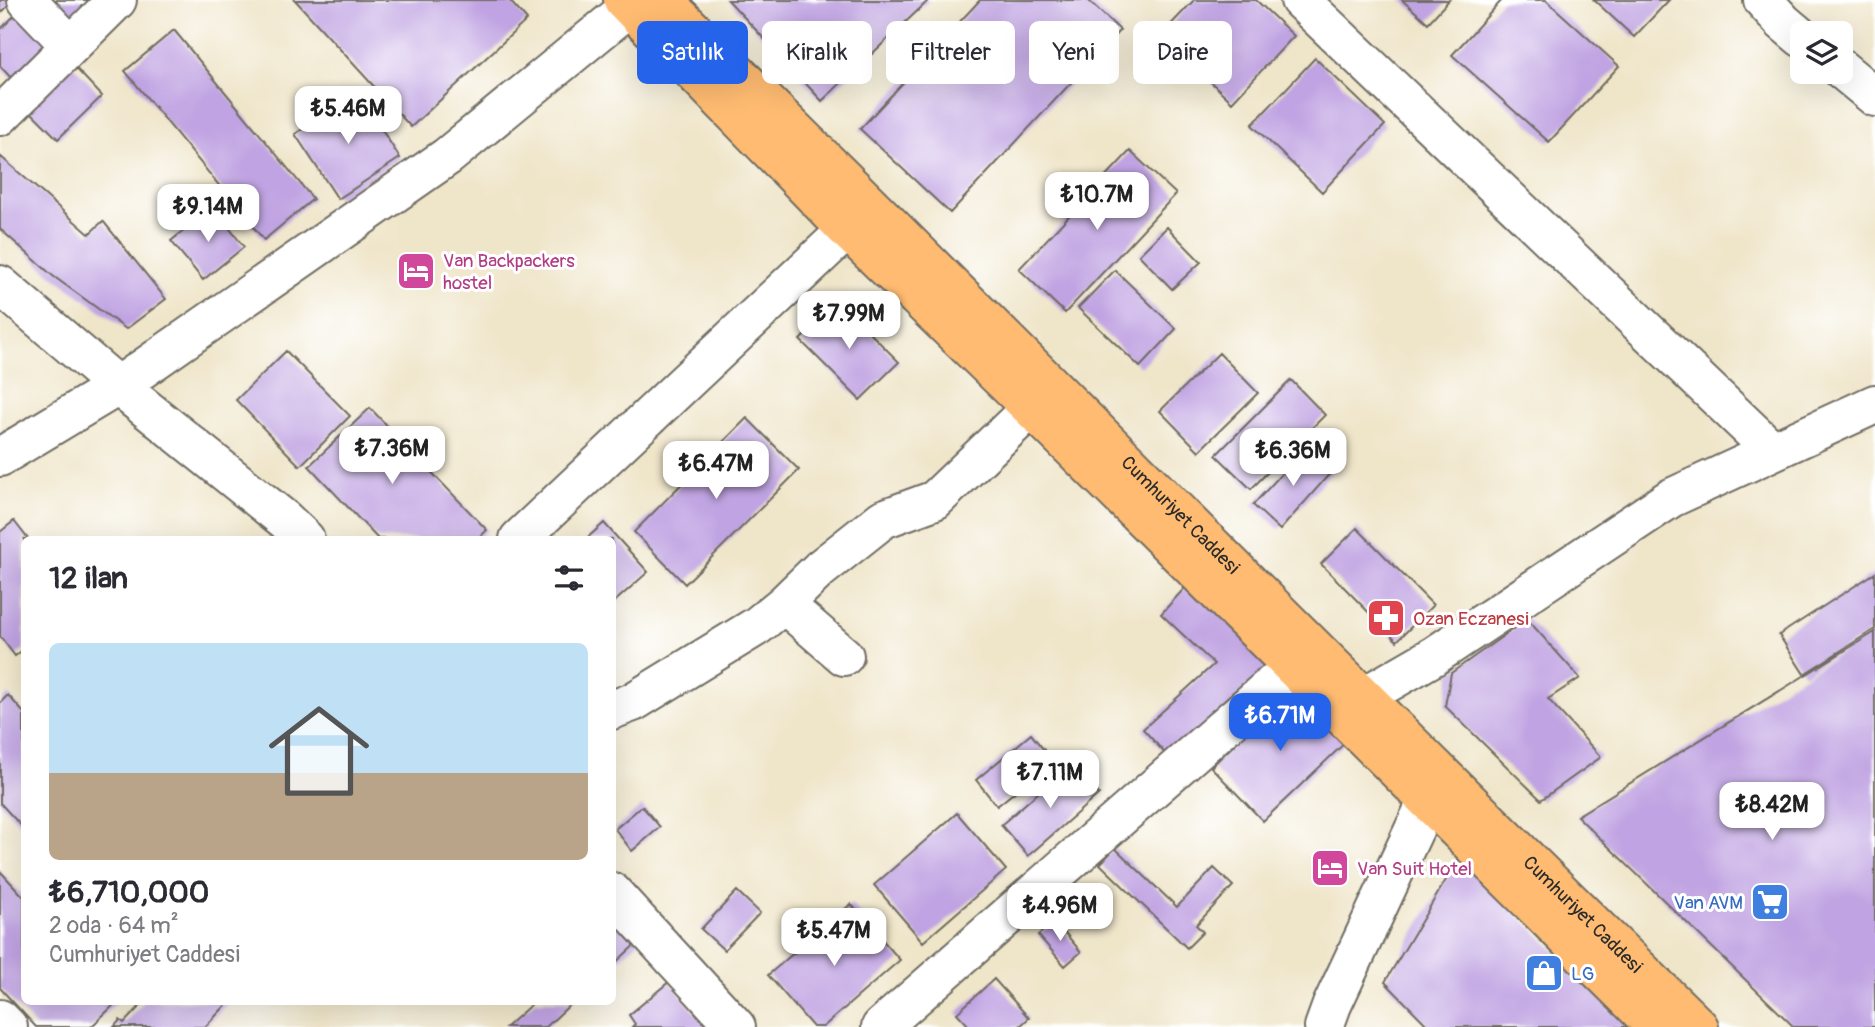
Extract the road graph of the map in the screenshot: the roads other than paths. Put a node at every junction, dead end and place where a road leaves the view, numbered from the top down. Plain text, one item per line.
1 (27, 0) edge
2 (117, 0) edge
3 (1300, 0) edge
4 (1763, 0) edge
5 (639, 2) edge
6 (1790, 28) edge
7 (70, 45) junction
8 (1853, 79) edge
9 (1875, 97) edge
10 (0, 116) edge
11 (847, 230) junction
12 (0, 285) edge
13 (118, 386) junction
14 (1875, 404) edge
15 (1031, 408) junction
16 (1773, 451) junction
17 (0, 457) edge
18 (302, 536) edge
19 (522, 536) edge
20 (784, 604) junction
21 (844, 656) dead end
22 (1291, 668) junction
23 (1363, 697) junction
24 (616, 708) edge
25 (1427, 802) junction
26 (616, 896) edge
27 (0, 1019) edge
28 (8, 1027) edge
29 (736, 1027) edge
30 (881, 1027) edge
31 (1324, 1027) edge
32 (1656, 1027) edge
33 (1699, 1027) edge

1 - 7 street
2 - 7 street
3 - 16 street
4 - 6 street
5 - 11 main road, Cumhuriyet Caddesi
5 - 13 street
5 - 23 main road, Cumhuriyet Caddesi
7 - 10 street
8 - 9 street
11 - 15 main road, Cumhuriyet Caddesi
11 - 19 street
12 - 13 street
13 - 17 street
13 - 18 street
14 - 16 street
15 - 20 street
15 - 22 main road, Cumhuriyet Caddesi
16 - 23 street
20 - 21 street
20 - 24 street
22 - 25 main road, Cumhuriyet Caddesi
22 - 30 street
23 - 33 main road, Cumhuriyet Caddesi
25 - 31 street
25 - 32 main road, Cumhuriyet Caddesi
26 - 29 street
27 - 28 street

